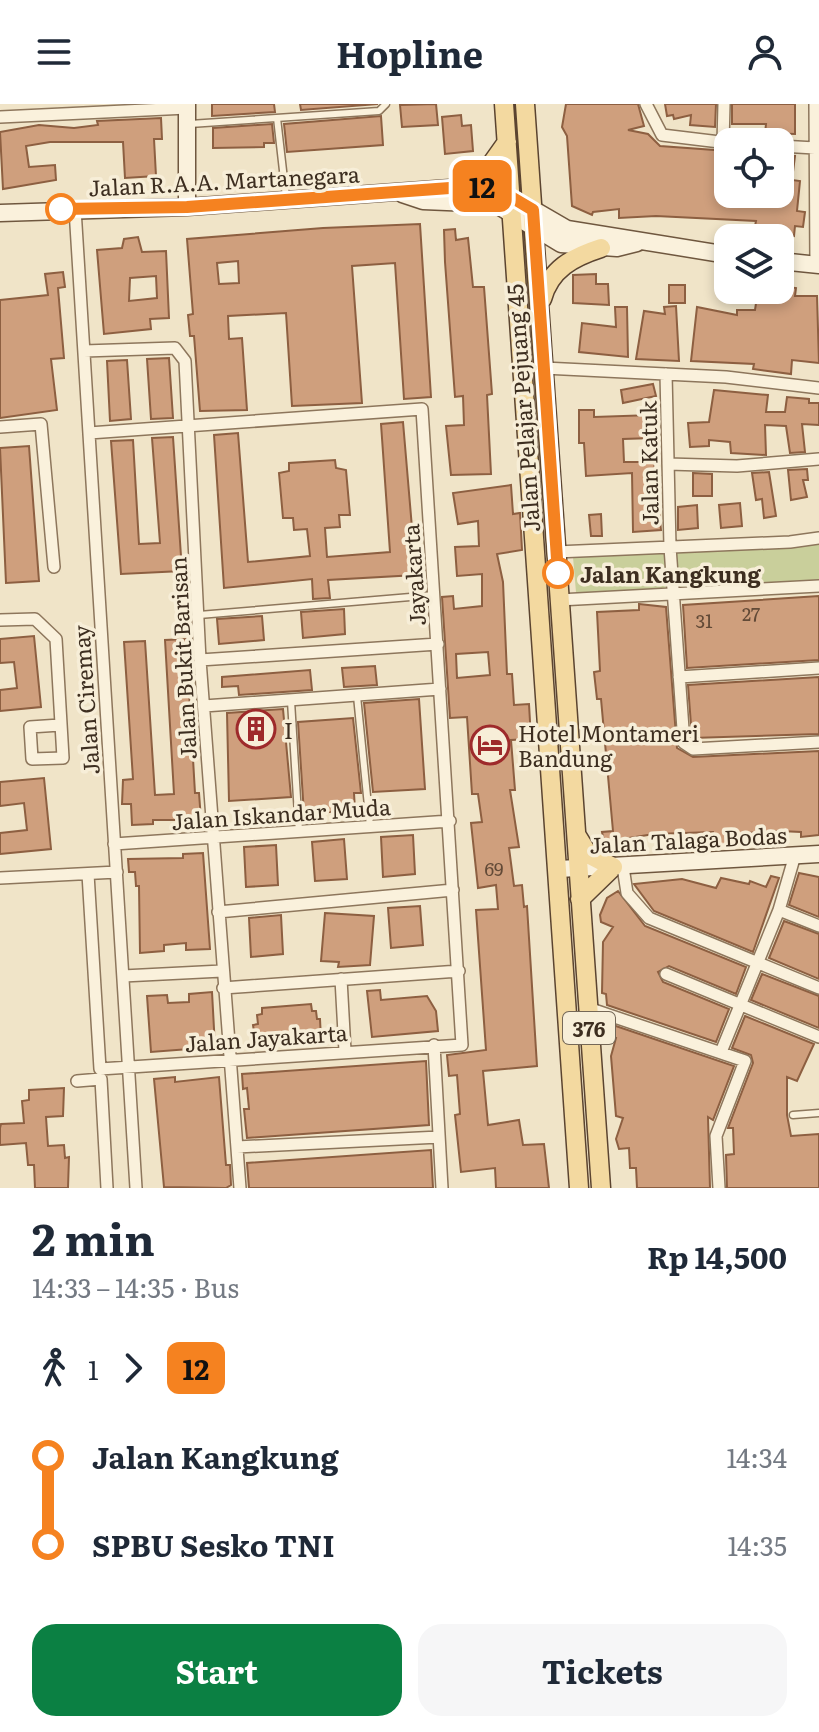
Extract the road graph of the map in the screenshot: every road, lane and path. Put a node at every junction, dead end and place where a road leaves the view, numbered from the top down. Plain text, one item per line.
1 (386, 104) edge
2 (504, 104) edge
3 (525, 104) edge
4 (646, 104) edge
5 (724, 104) edge
6 (815, 104) edge
7 (88, 108) edge
8 (187, 112) edge
9 (0, 117) edge
10 (277, 118) junction
11 (725, 128) edge
12 (508, 141) junction
13 (714, 142) edge
14 (794, 147) edge
15 (815, 148) junction
16 (458, 186) junction
17 (402, 194) junction
18 (511, 194) junction
19 (286, 201) junction
20 (187, 207) junction
21 (75, 209) junction
22 (533, 210) junction
23 (0, 213) edge
24 (513, 214) junction
25 (534, 230) junction
26 (637, 243) junction
27 (601, 248) junction
28 (714, 253) edge
29 (794, 263) edge
30 (817, 265) edge
31 (540, 314) junction
32 (84, 351) junction
33 (544, 368) junction
34 (666, 374) junction
35 (819, 388) edge
36 (190, 426) junction
37 (0, 427) edge
38 (89, 433) junction
39 (819, 459) edge
40 (668, 464) junction
41 (819, 538) edge
42 (670, 547) junction
43 (556, 552) junction
44 (54, 567) dead end
45 (819, 586) edge
46 (673, 594) junction
47 (434, 595) junction
48 (559, 600) junction
49 (199, 615) junction
50 (0, 620) edge
51 (438, 644) junction
52 (200, 660) junction
53 (819, 668) edge
54 (679, 677) junction
55 (440, 689) junction
56 (357, 696) junction
57 (291, 701) junction
58 (204, 706) junction
59 (60, 725) dead end
60 (819, 742) edge
61 (450, 821) junction
62 (370, 826) junction
63 (575, 830) junction
64 (299, 831) junction
65 (213, 838) junction
66 (114, 844) junction
67 (819, 854) edge
68 (795, 855) junction
69 (618, 867) junction
70 (568, 868) junction
71 (117, 872) junction
72 (88, 874) junction
73 (0, 878) edge
74 (453, 890) junction
75 (580, 899) junction
76 (779, 910) junction
77 (218, 912) junction
78 (819, 926) edge
79 (757, 963) junction
80 (222, 971) junction
81 (459, 971) junction
82 (666, 974) dead end
83 (123, 976) junction
84 (341, 979) junction
85 (223, 988) junction
86 (819, 988) edge
87 (739, 1003) junction
88 (588, 1008) junction
89 (816, 1037) edge
90 (434, 1045) junction
91 (345, 1051) junction
92 (721, 1052) junction
93 (232, 1059) junction
94 (128, 1066) junction
95 (77, 1081) dead end
96 (819, 1113) edge
97 (793, 1115) dead end
98 (439, 1137) junction
99 (237, 1147) junction
100 (107, 1188) edge
101 (136, 1188) edge
102 (240, 1188) edge
103 (442, 1188) edge
104 (579, 1188) edge
105 (601, 1188) edge
106 (719, 1188) edge

1 - 10 lane
2 - 12 main road, Jalan Pelajar Pejuang 45 / 376
3 - 22 main road, Jalan Pelajar Pejuang 45 / 376
4 - 13 street
5 - 11 street
6 - 15 street
7 - 8 street
7 - 9 street
8 - 10 lane
8 - 20 main road
10 - 19 lane
12 - 16 main road
12 - 18 main road, Jalan Pelajar Pejuang 45 / 376
14 - 15 street
15 - 30 street
16 - 17 main road, Jalan R.A.A. Martanegara
16 - 18 main road, Jalan R.A.A. Martanegara
17 - 19 main road, Jalan R.A.A. Martanegara
17 - 24 main road, Jalan R.A.A. Martanegara
18 - 22 main road, Jalan R.A.A. Martanegara
18 - 24 main road, Jalan Pelajar Pejuang 45 / 376
19 - 20 main road, Jalan R.A.A. Martanegara
20 - 21 main road, Jalan R.A.A. Martanegara
21 - 23 main road, Jalan R.A.A. Martanegara
21 - 32 street, Jalan Ciremay
22 - 25 main road, Jalan Pelajar Pejuang 45 / 376
22 - 26 main road, Jalan R.A.A. Martanegara
24 - 25 main road, Jalan R.A.A. Martanegara
24 - 70 main road, Jalan Pelajar Pejuang 45 / 376
25 - 27 main road, Jalan R.A.A. Martanegara
25 - 31 main road, Jalan Pelajar Pejuang 45 / 376
26 - 27 main road, Jalan R.A.A. Martanegara
26 - 28 main road
27 - 31 main road
29 - 30 main road
31 - 33 main road, Jalan Pelajar Pejuang 45 / 376
32 - 36 street, Jalan Bukit Barisan
32 - 38 street, Jalan Ciremay
33 - 34 street
33 - 43 main road, Jalan Pelajar Pejuang 45 / 376
34 - 35 street
34 - 40 street, Jalan Katuk
36 - 38 street, Jayakarta
36 - 47 street, Jayakarta
36 - 49 street, Jalan Bukit Barisan
37 - 44 street
38 - 66 street, Jalan Ciremay
39 - 40 street
40 - 42 street, Jalan Katuk
41 - 42 street
42 - 43 street
42 - 46 street, Jalan Katuk
43 - 48 main road, Jalan Pelajar Pejuang 45 / 376
45 - 46 street
46 - 48 street
46 - 54 street, Jalan Katuk
47 - 49 lane
47 - 51 street, Jayakarta
48 - 63 main road, Jalan Pelajar Pejuang 45 / 376
49 - 52 street, Jalan Bukit Barisan
50 - 59 street
51 - 52 street
51 - 55 street, Jayakarta
52 - 58 street, Jalan Bukit Barisan
53 - 54 street
54 - 60 street, Jalan Katuk
55 - 56 street
55 - 61 street, Jayakarta
56 - 57 street
56 - 62 lane
57 - 58 street
57 - 64 lane
58 - 65 street, Jalan Bukit Barisan
61 - 62 street, Jalan Iskandar Muda
61 - 74 street, Jayakarta
62 - 64 street, Jalan Iskandar Muda
63 - 69 main road
63 - 70 main road, Jalan Pelajar Pejuang 45 / 376
64 - 65 street, Jalan Iskandar Muda
65 - 66 street, Jalan Iskandar Muda
65 - 77 street, Jalan Bukit Barisan
66 - 71 street, Jalan Ciremay
67 - 68 main road, Jalan Talaga Bodas
68 - 69 main road, Jalan Talaga Bodas
68 - 76 street
69 - 70 main road, Jalan Talaga Bodas
69 - 75 main road
69 - 79 street
70 - 75 main road, Jalan Pelajar Pejuang 45 / 376
70 - 104 main road, Jalan Pelajar Pejuang 45 / 376
71 - 72 street
71 - 83 street, Jalan Ciremay
72 - 73 street
72 - 94 street, Jalan Jayakarta
74 - 77 street
74 - 81 street, Jayakarta
75 - 88 main road, Jalan Pelajar Pejuang 45 / 376
76 - 78 street
76 - 79 street
77 - 80 street, Jalan Bukit Barisan
79 - 86 street
79 - 87 street
80 - 83 street
80 - 85 street, Jalan Bukit Barisan
81 - 84 street
81 - 90 street, Jayakarta
82 - 87 street
83 - 94 street, Jalan Ciremay
84 - 85 street
84 - 91 street
85 - 93 street, Jalan Bukit Barisan
87 - 89 street
87 - 92 street
88 - 92 street
88 - 105 main road, Jalan Pelajar Pejuang 45 / 376
90 - 91 street, Jalan Jayakarta
90 - 98 street
91 - 93 street, Jalan Jayakarta
92 - 106 street
93 - 94 street, Jalan Jayakarta
93 - 99 street, Jalan Bukit Barisan
94 - 101 street, Jalan Ciremay
95 - 100 street
96 - 97 lane
98 - 99 street
98 - 103 street
99 - 102 street, Jalan Bukit Barisan

